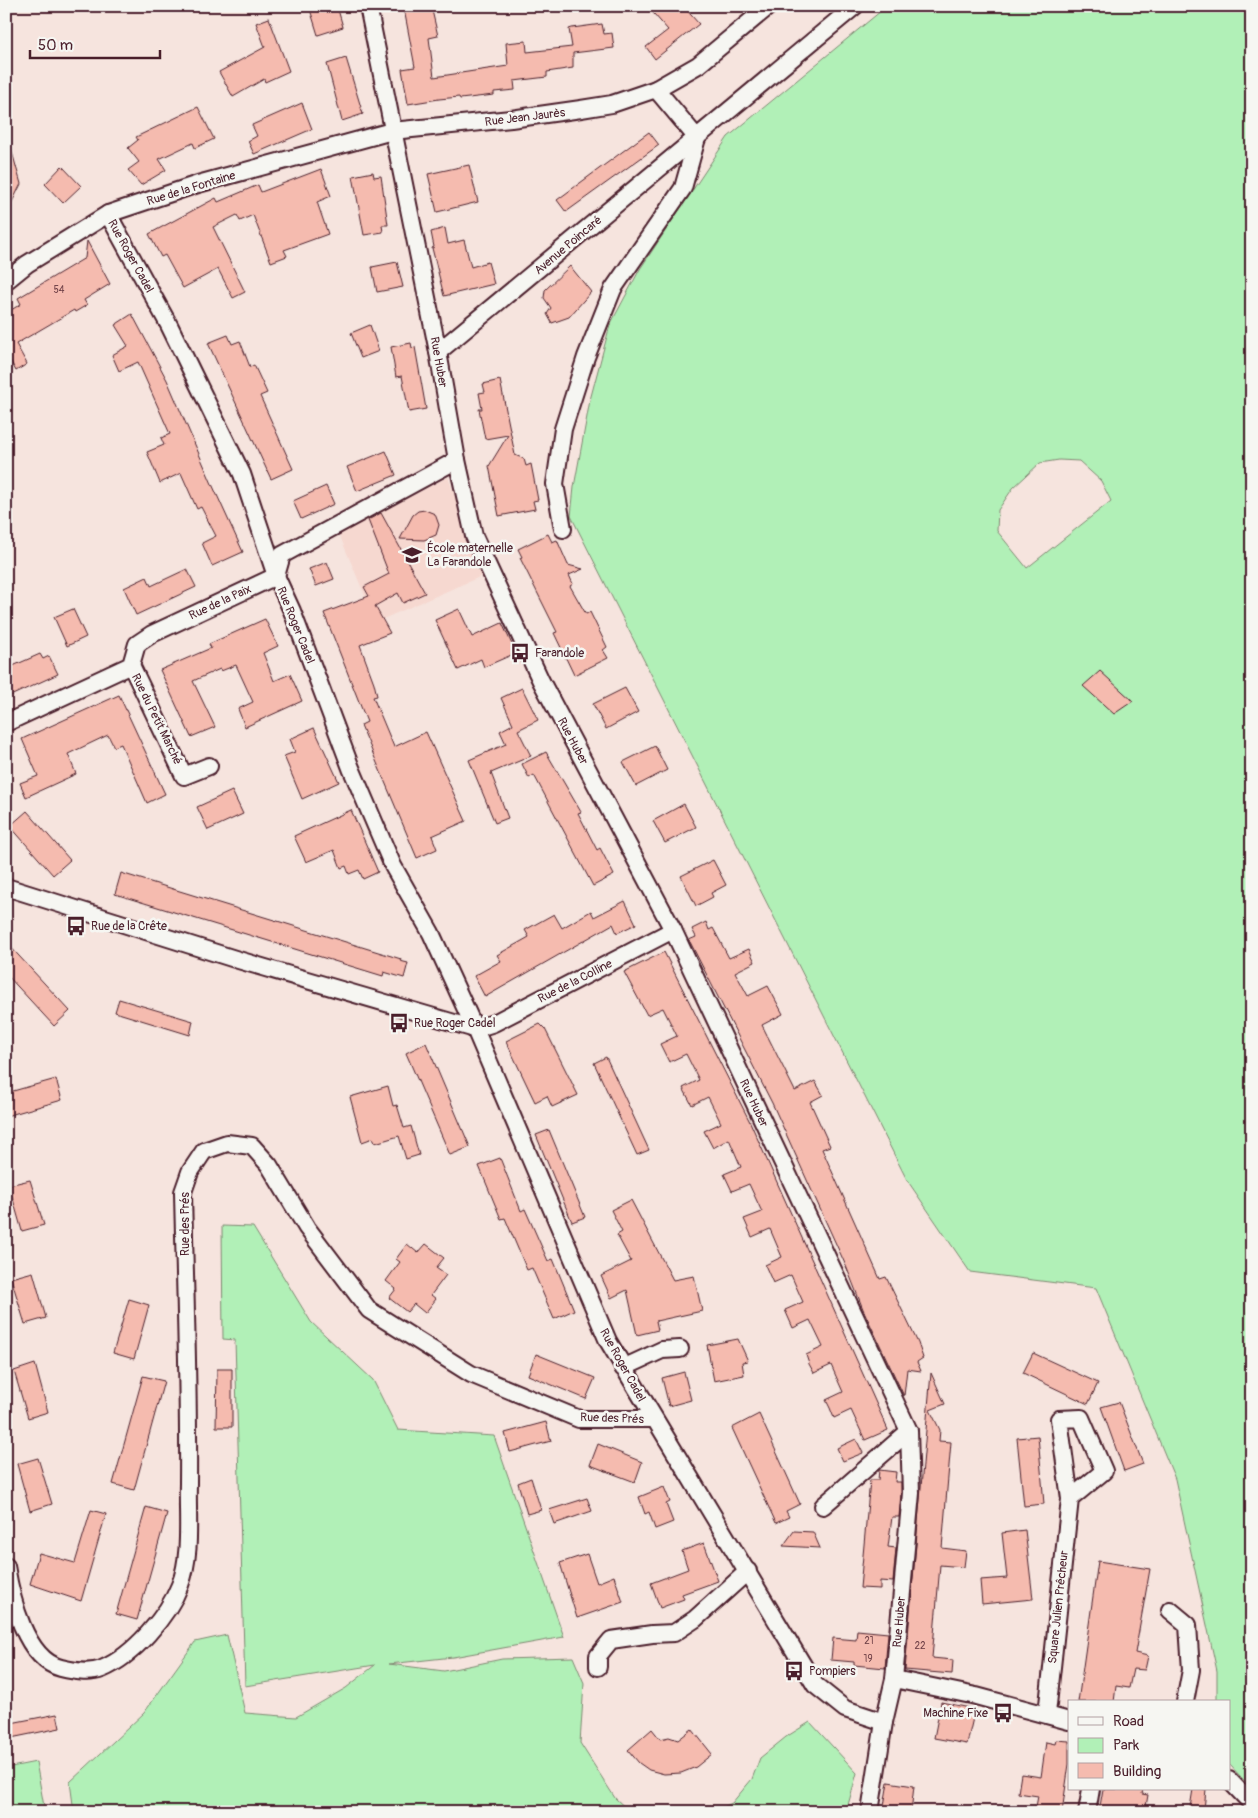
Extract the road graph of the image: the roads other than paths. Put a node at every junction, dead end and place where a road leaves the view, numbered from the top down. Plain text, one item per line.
1 (368, 6) edge
2 (769, 6) edge
3 (855, 6) edge
4 (656, 89) junction
5 (392, 131) junction
6 (697, 138) junction
7 (108, 214) junction
8 (6, 281) edge
9 (438, 352) junction
10 (457, 460) junction
11 (563, 530) dead end
12 (276, 576) junction
13 (131, 665) junction
14 (6, 723) edge
15 (209, 766) dead end
16 (6, 887) edge
17 (673, 930) junction
18 (476, 1029) junction
19 (680, 1349) dead end
20 (623, 1368) junction
21 (654, 1419) junction
22 (909, 1431) junction
23 (1070, 1499) junction
24 (823, 1506) dead end
25 (6, 1566) edge
26 (748, 1571) junction
27 (1170, 1610) dead end
28 (598, 1667) dead end
29 (894, 1679) junction
30 (1185, 1700) edge
31 (1047, 1714) junction
32 (1068, 1721) edge
33 (884, 1722) junction
34 (1230, 1781) edge
35 (1091, 1790) edge
36 (1252, 1804) edge
37 (870, 1812) edge
38 (1087, 1812) edge

1 - 5 street, Rue Huber
2 - 4 street
3 - 6 street, Avenue Poincaré
4 - 5 street, Rue Jean Jaurès
4 - 6 street
5 - 7 street, Rue de la Fontaine
5 - 9 street, Rue Huber
6 - 9 street, Avenue Poincaré
6 - 11 street
7 - 8 street, Rue de la Fontaine
7 - 12 street, Rue Roger Cadel
9 - 10 street, Rue Huber
10 - 12 street
10 - 17 street, Rue Huber
12 - 13 street, Rue de la Paix
12 - 18 street, Rue Roger Cadel
13 - 14 street
13 - 15 street, Rue du Petit Marché
16 - 18 street
17 - 18 street, Rue de la Colline
17 - 22 street, Rue Huber
18 - 20 street, Rue Roger Cadel
19 - 20 street
20 - 21 street, Rue Roger Cadel
21 - 25 street, Rue des Prés
21 - 26 street, Rue Roger Cadel
22 - 24 street
22 - 29 street, Rue Huber
23 - 23 street, Square Julien Prêcheur
23 - 31 street, Square Julien Prêcheur
26 - 28 street
26 - 33 street, Rue Roger Cadel
27 - 30 street
29 - 31 street
29 - 33 street, Rue Huber
31 - 32 street
33 - 37 street, Rue Huber
34 - 36 street
35 - 38 street

